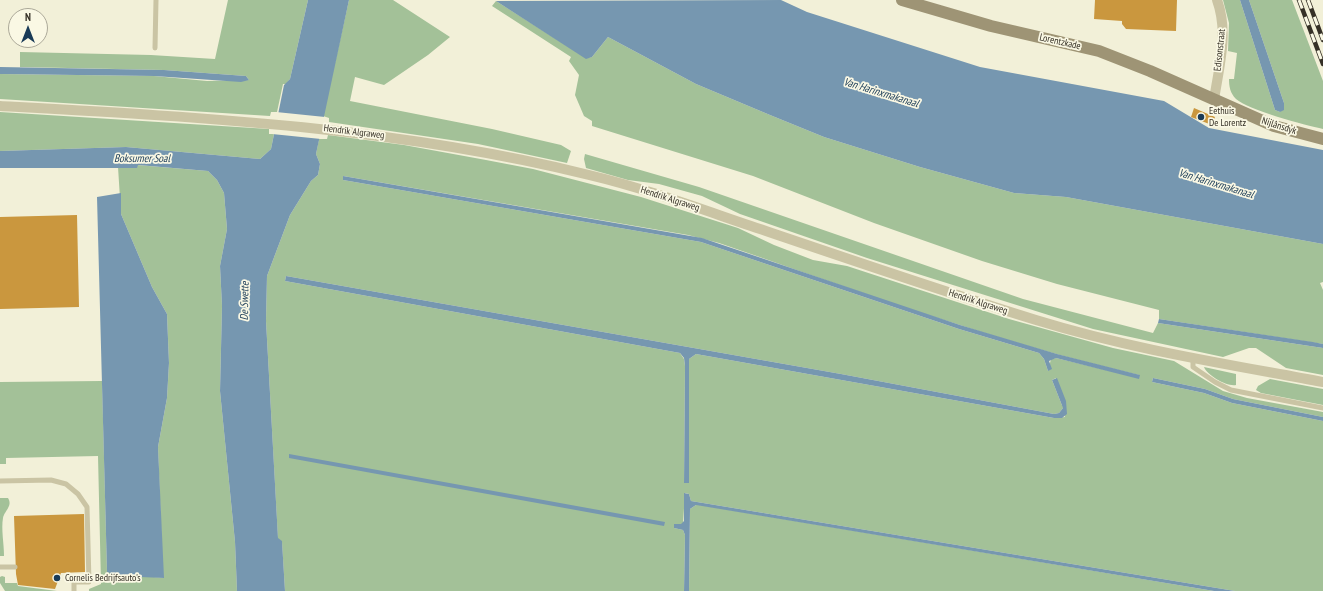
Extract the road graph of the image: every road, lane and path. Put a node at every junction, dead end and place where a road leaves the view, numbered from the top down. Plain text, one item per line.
1 (156, 0) edge
2 (902, 0) edge
3 (1217, 0) edge
4 (926, 4) edge
5 (155, 48) dead end
6 (1214, 100) junction
7 (0, 106) edge
8 (1323, 139) edge
9 (1193, 358) junction
10 (1323, 382) edge
11 (1323, 408) edge
12 (0, 481) edge
13 (0, 567) edge
14 (15, 567) dead end
15 (74, 591) edge

1 - 5 lane
2 - 4 street, Lorentzkade
3 - 6 street, Edisonstraat
4 - 6 street, Lorentzkade
6 - 8 street, Nijlânsdyk
7 - 9 street, Hendrik Algraweg
9 - 10 street, Hendrik Algraweg
9 - 11 lane
12 - 15 lane
13 - 14 lane

